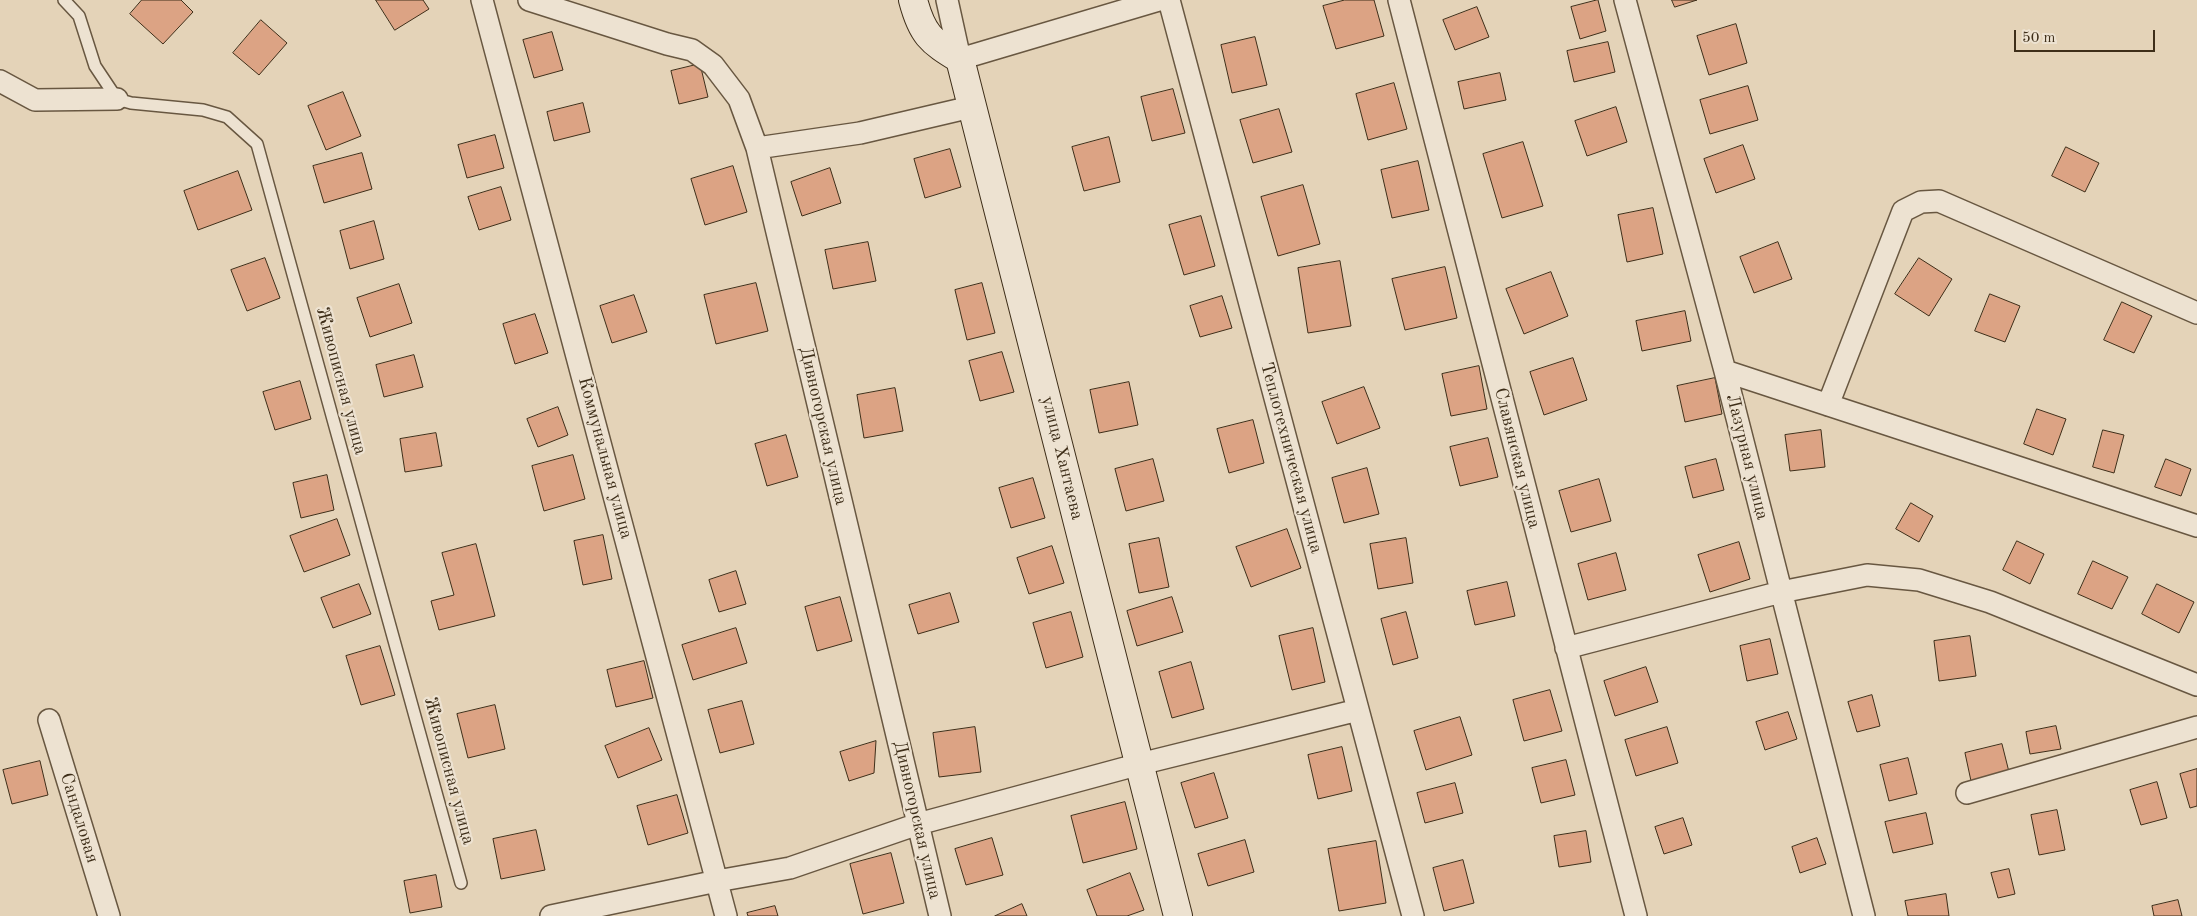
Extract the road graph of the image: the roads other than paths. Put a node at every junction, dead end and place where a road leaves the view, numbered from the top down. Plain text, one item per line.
1 (64, 0) edge
2 (482, 0) edge
3 (529, 0) edge
4 (913, 0) edge
5 (947, 0) edge
6 (1159, 0) edge
7 (1169, 0) edge
8 (1398, 0) edge
9 (1625, 0) edge
10 (960, 59) junction
11 (0, 81) edge
12 (118, 99) junction
13 (972, 107) junction
14 (757, 148) junction
15 (2197, 313) edge
16 (1725, 371) junction
17 (1828, 405) junction
18 (2197, 526) edge
19 (1781, 592) junction
20 (1566, 648) junction
21 (2197, 685) edge
22 (1358, 710) junction
23 (50, 720) dead end
24 (2197, 727) edge
25 (1140, 764) junction
26 (1967, 793) dead end
27 (918, 824) junction
28 (717, 881) junction
29 (461, 883) dead end
30 (109, 916) edge
31 (550, 916) edge
32 (726, 916) edge
33 (940, 916) edge
34 (1178, 916) edge
35 (1413, 916) edge
36 (1636, 916) edge
37 (1864, 916) edge

1 - 12 lane
2 - 28 street, Коммунальная улица
3 - 14 street
4 - 10 street
5 - 10 street, улица Хантаева
6 - 10 street
7 - 22 street, Теплотехническая улица
8 - 20 street, Славянская улица
9 - 16 street, Лазурная улица
10 - 13 street, улица Хантаева
11 - 12 street
12 - 29 lane, Живописная улица
13 - 14 street
13 - 25 street, улица Хантаева
14 - 27 street, Дивногорская улица
15 - 17 street
16 - 17 street
16 - 19 street, Лазурная улица
17 - 18 street
19 - 20 street
19 - 21 street
19 - 37 street, Лазурная улица
20 - 36 street, Славянская улица
22 - 25 street
22 - 35 street, Теплотехническая улица
23 - 30 street, Сандаловая
24 - 26 street
25 - 27 street
25 - 34 street, улица Хантаева
27 - 28 street
27 - 33 street, Дивногорская улица
28 - 31 street
28 - 32 street, Коммунальная улица

